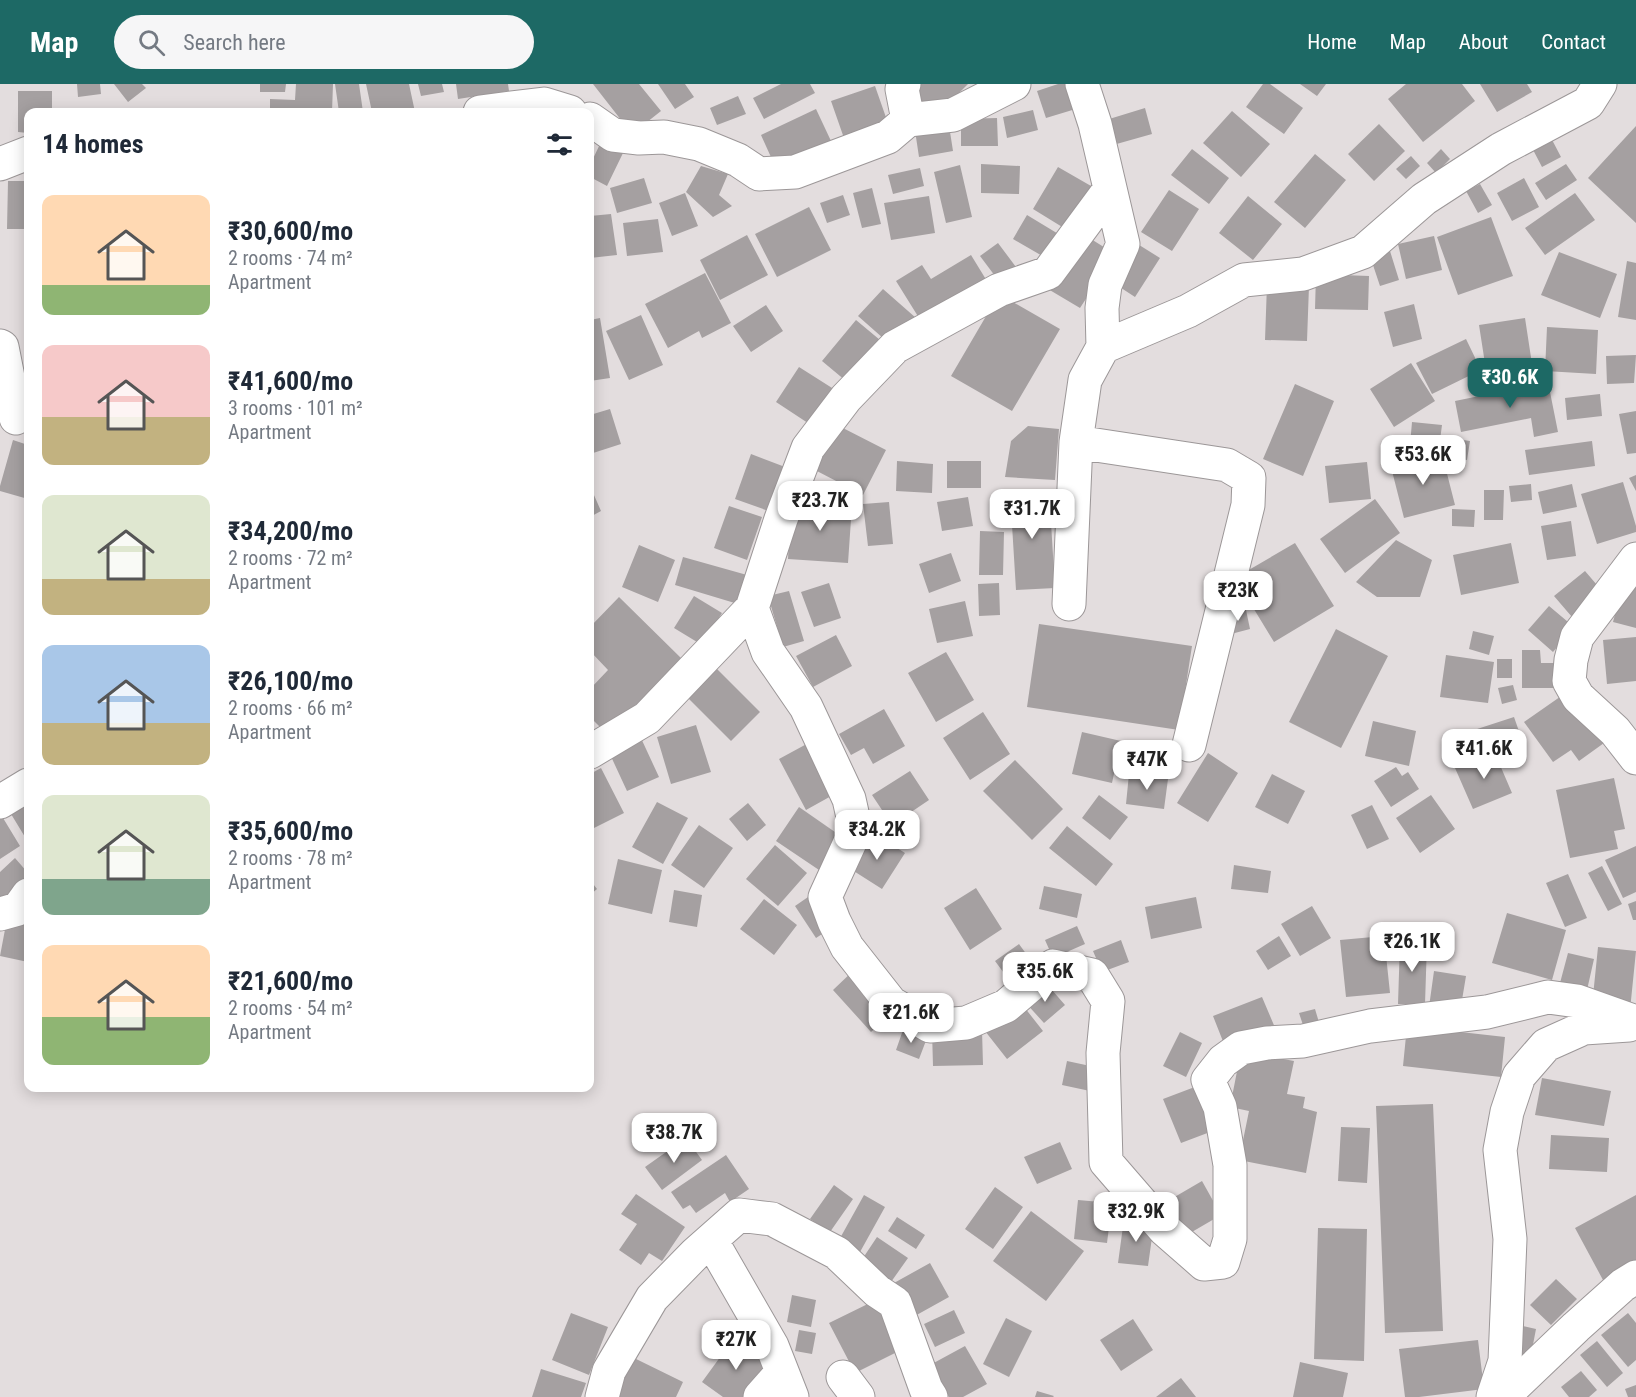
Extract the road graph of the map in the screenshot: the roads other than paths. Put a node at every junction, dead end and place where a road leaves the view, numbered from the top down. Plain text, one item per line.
1 (904, 84) edge
2 (1014, 84) edge
3 (1082, 84) edge
4 (1600, 84) edge
5 (512, 108) edge
6 (557, 108) edge
7 (908, 120) junction
8 (594, 122) edge
9 (24, 155) edge
10 (0, 164) edge
11 (1110, 189) junction
12 (0, 346) edge
13 (1102, 346) junction
14 (15, 418) edge
15 (1076, 442) junction
16 (1636, 558) edge
17 (1069, 604) dead end
18 (752, 608) junction
19 (1189, 745) dead end
20 (594, 750) edge
21 (1636, 758) edge
22 (24, 787) edge
23 (0, 802) edge
24 (24, 901) edge
25 (0, 914) edge
26 (1636, 1023) edge
27 (711, 1240) junction
28 (1636, 1276) edge
29 (787, 1384) edge
30 (602, 1397) edge
31 (760, 1397) edge
32 (931, 1397) edge
33 (1493, 1397) edge
34 (1506, 1397) edge

1 - 7 street
2 - 7 street
3 - 11 street
4 - 13 street
5 - 6 street
7 - 8 street
9 - 10 street
11 - 13 street
11 - 18 street
12 - 14 street
13 - 15 street
15 - 17 street
15 - 19 street
16 - 21 street
18 - 20 street
18 - 26 street
22 - 23 street
24 - 25 street
26 - 33 street
27 - 29 street
27 - 30 street
27 - 32 street
28 - 34 street
29 - 31 street

